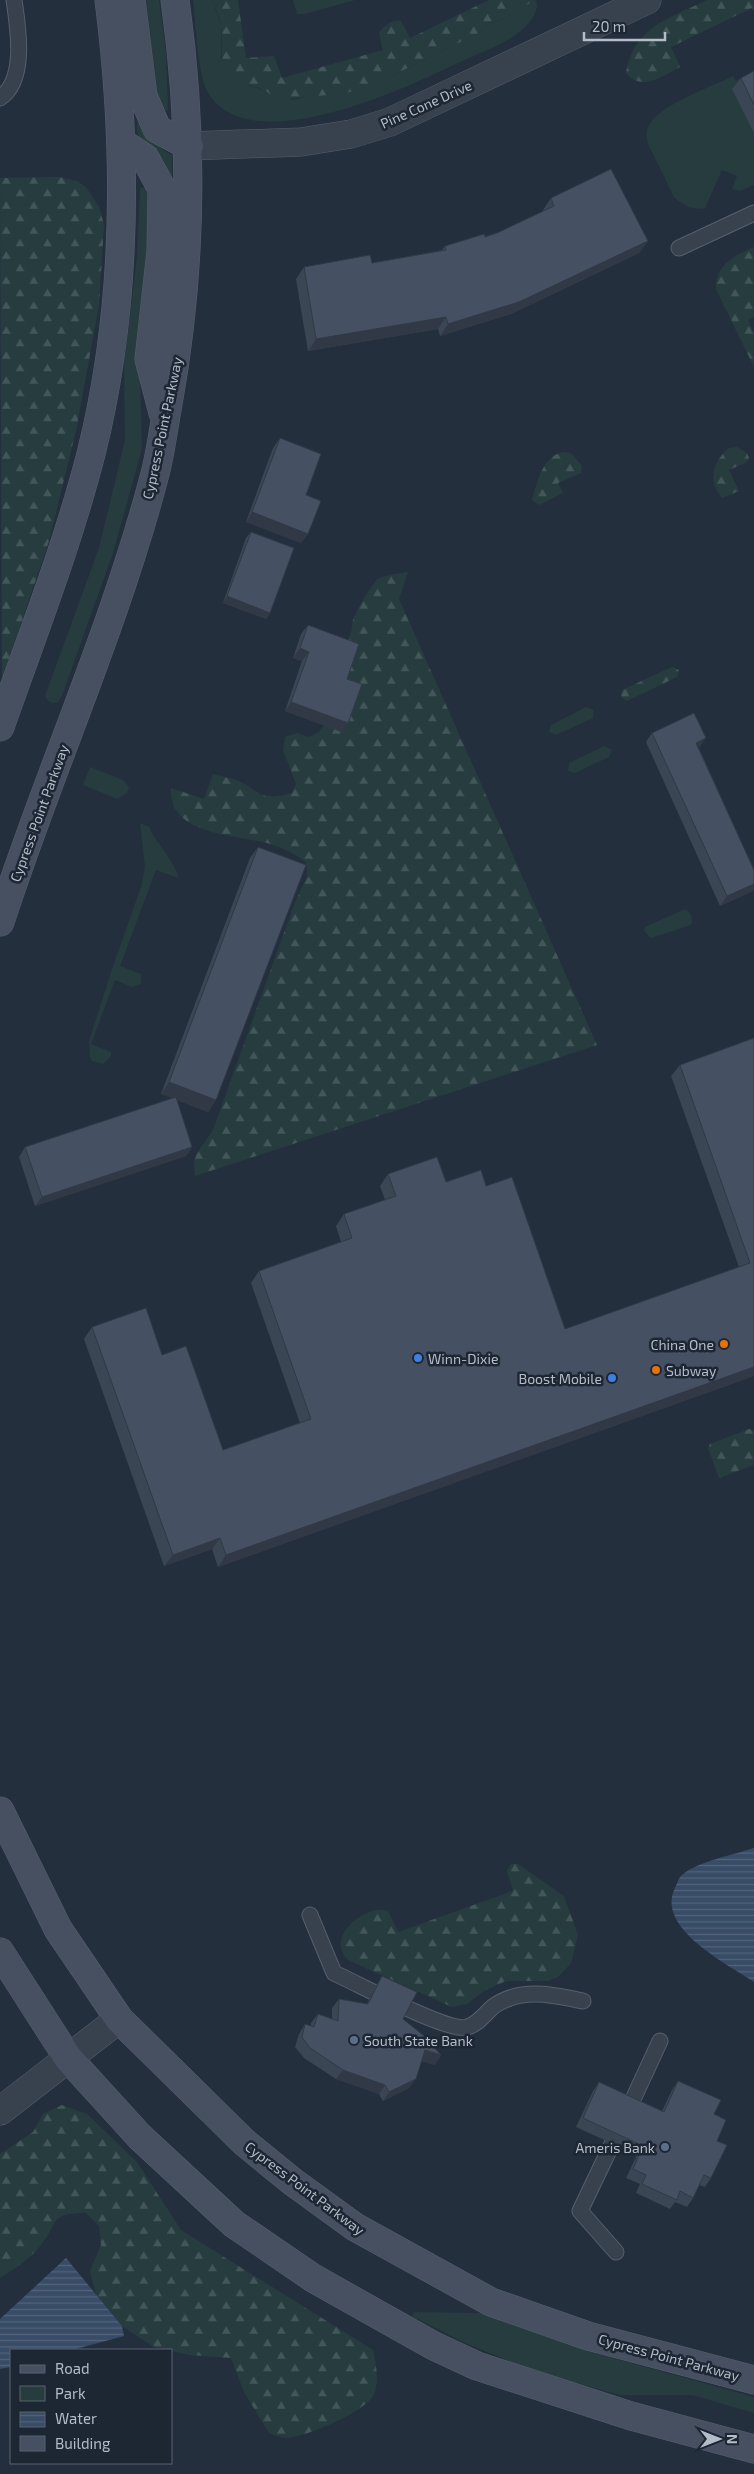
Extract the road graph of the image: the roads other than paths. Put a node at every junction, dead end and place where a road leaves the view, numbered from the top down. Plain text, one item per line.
1 (14, 0) edge
2 (110, 0) edge
3 (131, 0) edge
4 (175, 0) edge
5 (647, 0) edge
6 (0, 98) edge
7 (122, 143) junction
8 (189, 146) junction
9 (754, 213) edge
10 (679, 248) dead end
11 (165, 421) junction
12 (0, 727) edge
13 (0, 922) edge
14 (0, 1811) edge
15 (310, 1915) dead end
16 (0, 1952) edge
17 (583, 2001) dead end
18 (119, 2019) junction
19 (660, 2041) dead end
20 (68, 2058) junction
21 (629, 2108) edge
22 (0, 2111) edge
23 (612, 2144) edge
24 (616, 2252) dead end
25 (754, 2380) edge
26 (754, 2449) edge

1 - 6 lane
2 - 7 street
3 - 8 street
4 - 8 street, Cypress Point Parkway
5 - 8 street, Pine Cone Drive
7 - 11 street
7 - 12 street
8 - 11 street, Cypress Point Parkway
9 - 10 lane
11 - 13 street, Cypress Point Parkway
14 - 18 street, Cypress Point Parkway
15 - 17 lane
16 - 20 street
18 - 20 street
18 - 25 street, Cypress Point Parkway
19 - 21 lane
20 - 22 street
20 - 26 street
23 - 24 lane

